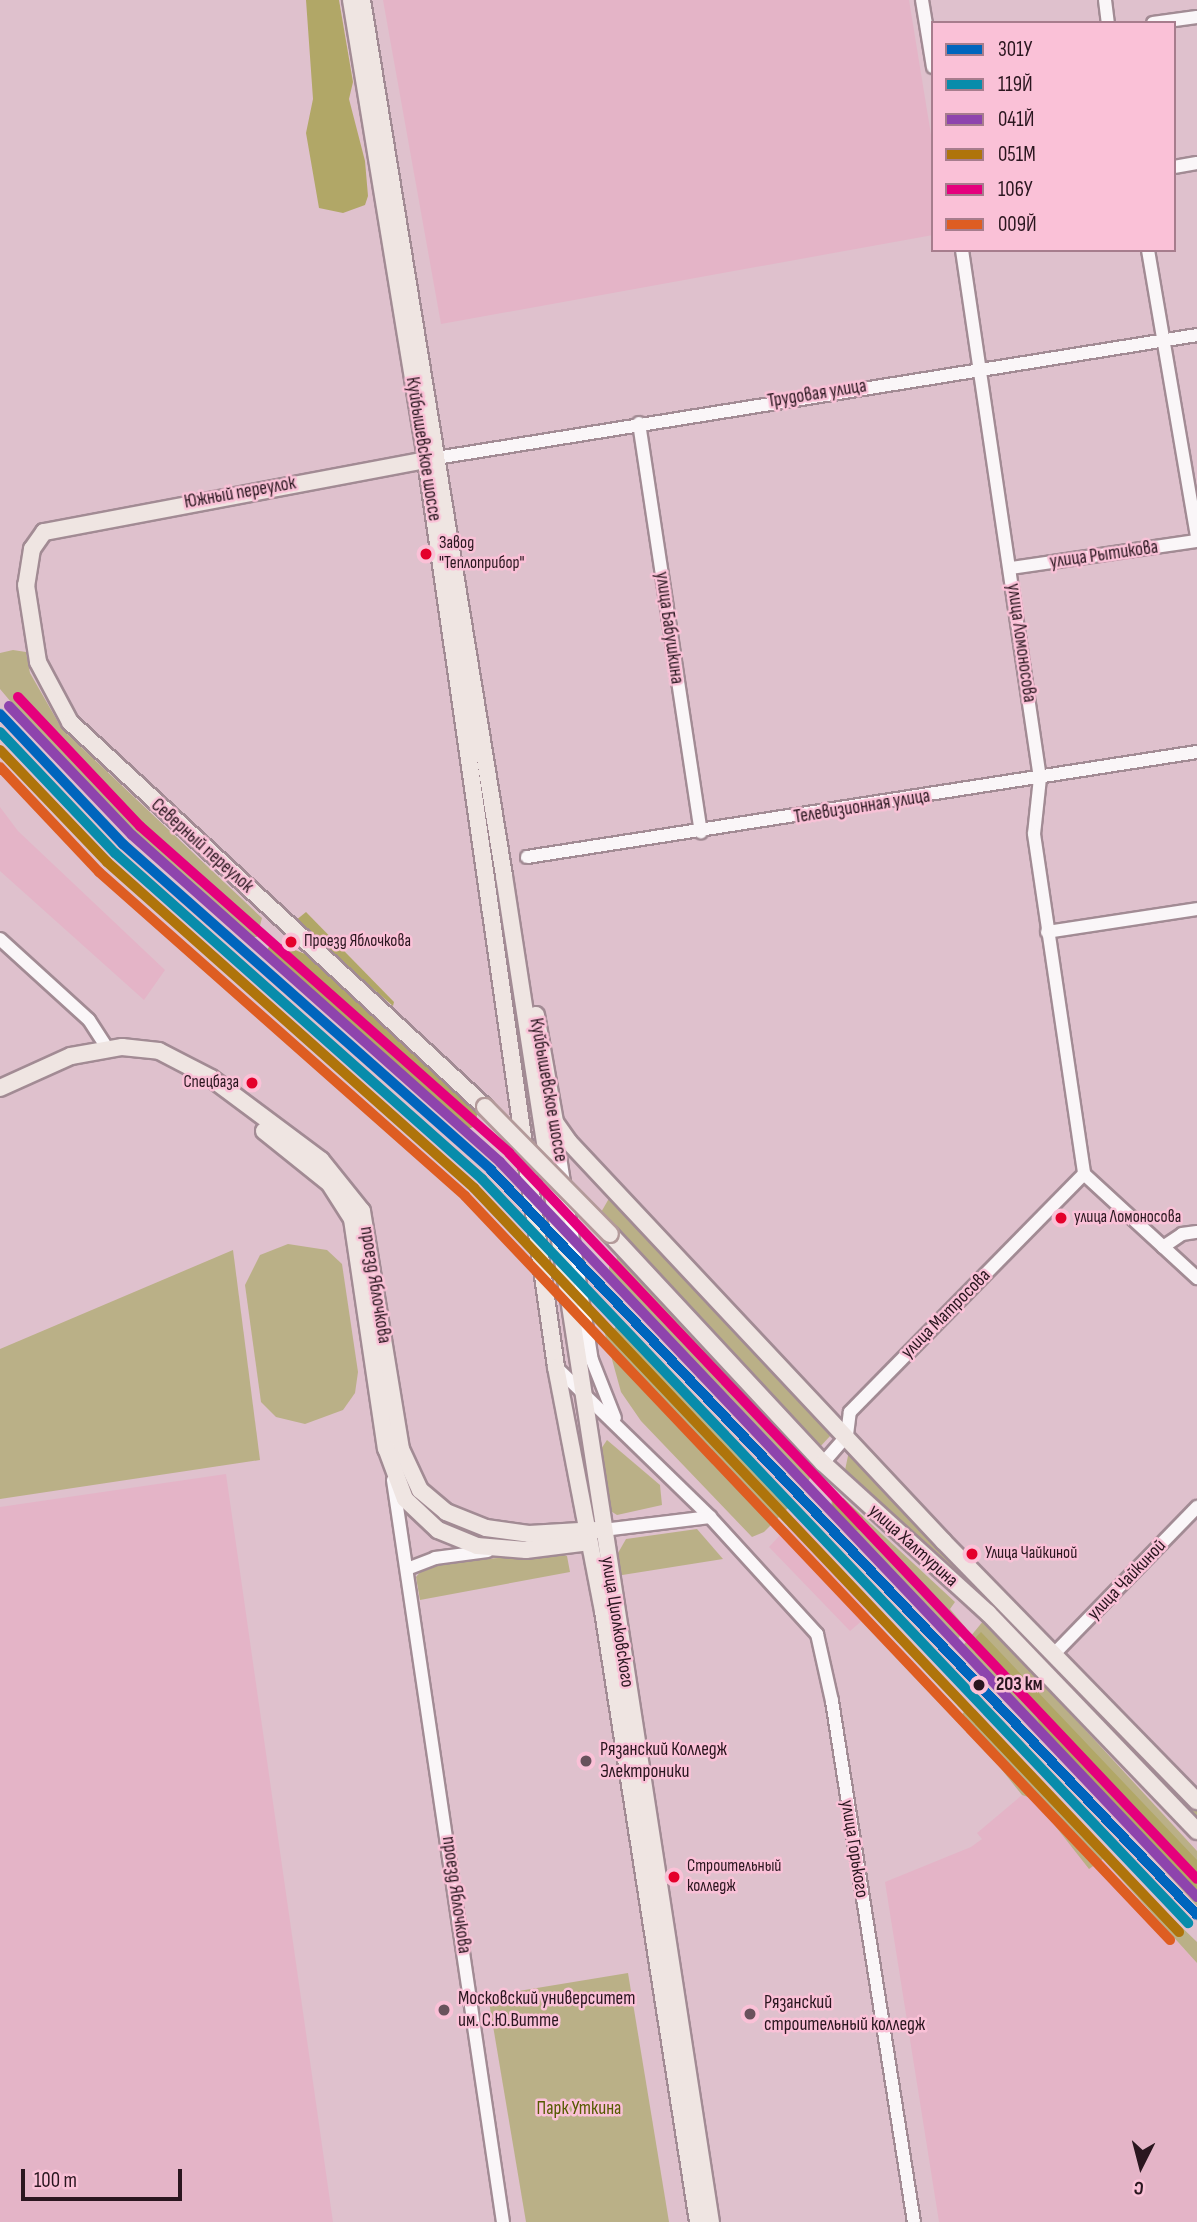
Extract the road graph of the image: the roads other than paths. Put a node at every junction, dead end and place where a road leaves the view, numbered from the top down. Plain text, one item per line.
1 (351, 0) edge
2 (362, 0) edge
3 (922, 0) edge
4 (1105, 0) edge
5 (1197, 16) edge
6 (1108, 21) edge
7 (1166, 21) edge
8 (931, 55) edge
9 (1197, 163) edge
10 (1176, 167) edge
11 (962, 252) edge
12 (1148, 252) edge
13 (1197, 335) edge
14 (1163, 340) junction
15 (981, 368) junction
16 (639, 423) junction
17 (432, 458) junction
18 (44, 532) joint
19 (1197, 539) edge
20 (1010, 568) junction
21 (1197, 752) edge
22 (1040, 778) junction
23 (701, 832) junction
24 (527, 857) dead end
25 (504, 876) junction
26 (1197, 909) edge
27 (1047, 932) junction
28 (0, 939) edge
29 (526, 1022) joint
30 (509, 1024) joint
31 (107, 1048) junction
32 (0, 1088) edge
33 (485, 1107) joint
34 (555, 1122) junction
35 (1084, 1174) junction
36 (1197, 1232) edge
37 (1163, 1247) junction
38 (1197, 1278) edge
39 (556, 1367) junction
40 (580, 1389) junction
41 (618, 1425) junction
42 (847, 1435) junction
43 (823, 1463) junction
44 (391, 1469) junction
45 (1197, 1507) edge
46 (710, 1517) junction
47 (593, 1534) junction
48 (503, 1549) junction
49 (407, 1569) junction
50 (1055, 1653) junction
51 (1197, 1801) edge
52 (1197, 1831) edge
53 (503, 2222) edge
54 (698, 2222) edge
55 (711, 2222) edge
56 (914, 2222) edge

1 - 17 main road, Куйбышевское шоссе
2 - 17 main road, Куйбышевское шоссе
3 - 8 street
4 - 6 street
5 - 7 street
9 - 10 street
11 - 15 street, улица Ломоносова
12 - 14 street
13 - 14 street, Трудовая улица
14 - 15 street, Трудовая улица
14 - 19 street
15 - 16 street, Трудовая улица
15 - 20 street, улица Ломоносова
16 - 17 street, Трудовая улица
16 - 23 street, улица Бабушкина
17 - 18 main road, Южный переулок
17 - 25 main road, Куйбышевское шоссе
17 - 30 main road, Куйбышевское шоссе
18 - 33 main road, Северный переулок
19 - 20 street, улица Рытикова
20 - 22 street, улица Ломоносова
21 - 22 street, Телевизионная улица
22 - 23 street, Телевизионная улица
22 - 27 street, улица Ломоносова
23 - 24 street, Телевизионная улица
25 - 29 main road, Куйбышевское шоссе
25 - 34 main road, Куйбышевское шоссе
26 - 27 street
27 - 35 street, улица Ломоносова
28 - 31 street
29 - 40 main road, улица Циолковского
30 - 39 main road, улица Циолковского
31 - 32 main road, проезд Яблочкова
31 - 44 main road, проезд Яблочкова
31 - 47 main road, проезд Яблочкова
33 - 43 main road, улица Халтурина, bridge
34 - 41 street, Куйбышевское шоссе
34 - 42 main road, улица Халтурина
35 - 37 street
35 - 42 street, улица Матросова
36 - 37 street
37 - 38 street
39 - 40 street, улица Горького
39 - 47 main road, улица Циолковского
40 - 41 street, улица Горького
40 - 47 main road, улица Циолковского
41 - 46 street, улица Горького
42 - 43 street, улица Матросова
42 - 50 main road, улица Халтурина
43 - 52 main road, улица Халтурина
44 - 48 main road, проезд Яблочкова
44 - 49 street, проезд Яблочкова
45 - 50 street, улица Чайкиной
46 - 47 street
46 - 56 street, улица Горького
47 - 48 main road, проезд Яблочкова
47 - 54 main road, улица Циолковского
47 - 55 main road, улица Циолковского
48 - 49 street, проезд Яблочкова
49 - 53 street, проезд Яблочкова
50 - 51 main road, улица Халтурина

